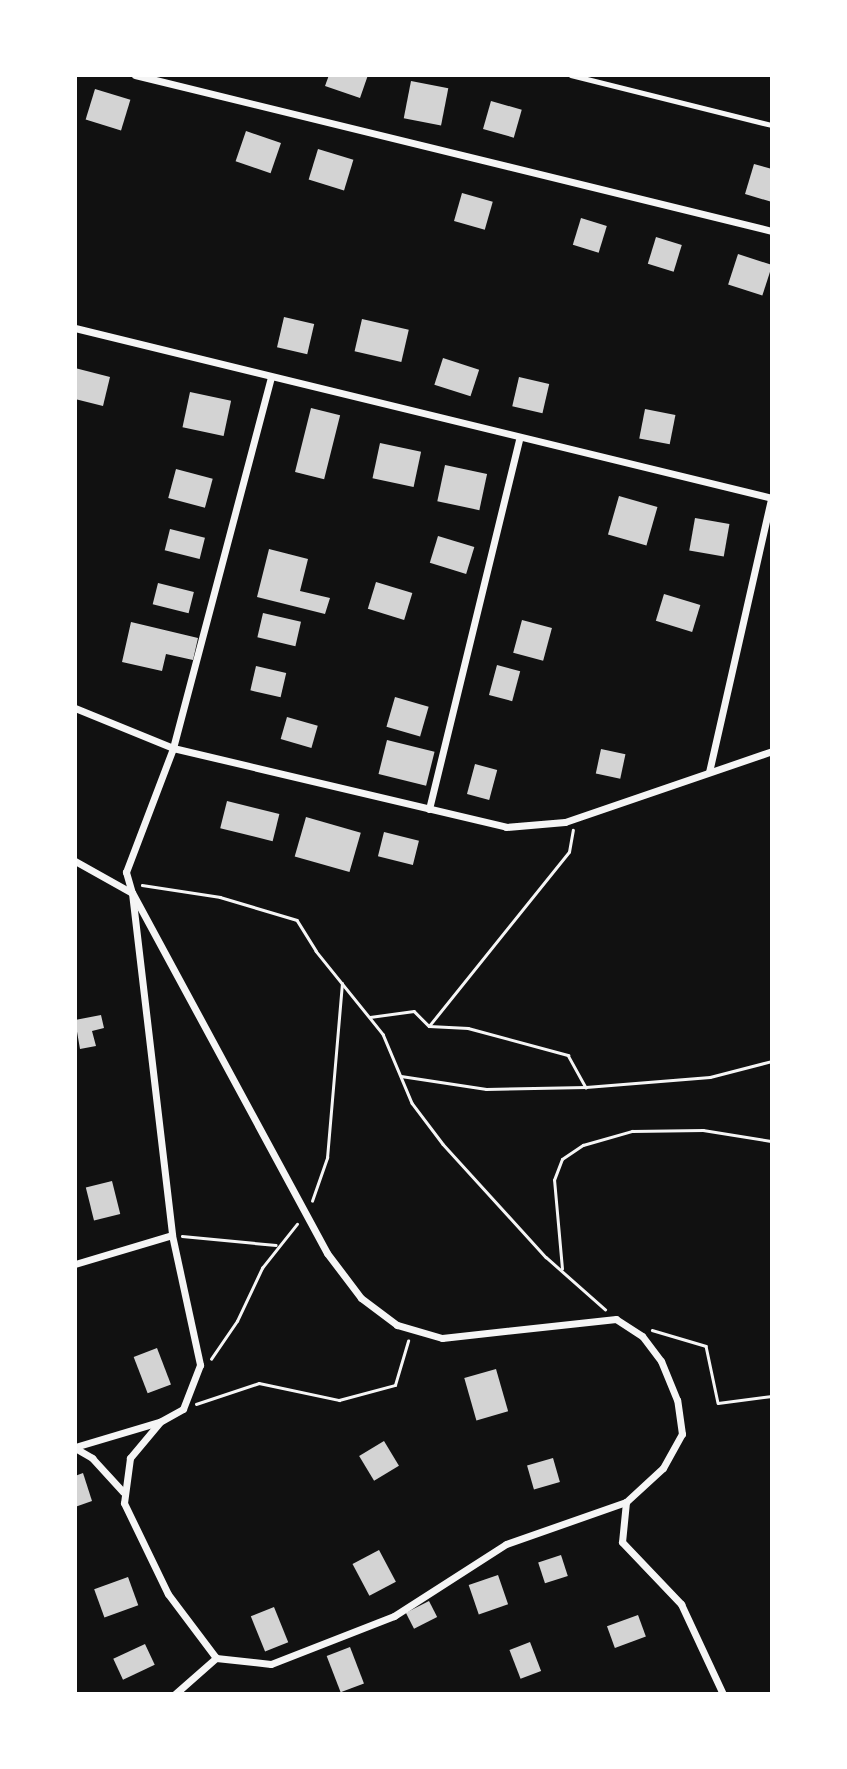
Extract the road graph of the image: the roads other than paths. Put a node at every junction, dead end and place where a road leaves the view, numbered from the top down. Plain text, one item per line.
1 (135, 75) edge
2 (570, 75) edge
3 (772, 125) edge
4 (772, 231) edge
5 (75, 328) edge
6 (271, 378) junction
7 (519, 439) junction
8 (771, 498) edge
9 (75, 708) edge
10 (173, 748) junction
11 (772, 751) edge
12 (709, 772) junction
13 (429, 810) junction
14 (75, 861) edge
15 (132, 893) junction
16 (172, 1235) junction
17 (75, 1264) edge
18 (160, 1422) junction
19 (75, 1447) edge
20 (123, 1492) junction
21 (626, 1502) junction
22 (216, 1658) junction
23 (175, 1694) edge
24 (723, 1694) edge

1 - 4 street
2 - 3 lane
5 - 6 street
6 - 7 street
6 - 10 street
7 - 8 street
7 - 13 street
8 - 12 street
9 - 10 street
10 - 13 street
10 - 15 street
11 - 12 street
12 - 13 street
14 - 15 street
15 - 16 street
15 - 21 street
16 - 17 street
16 - 18 street
18 - 19 street
18 - 20 street
19 - 20 street
20 - 22 street
21 - 22 street
21 - 24 street
22 - 23 street

